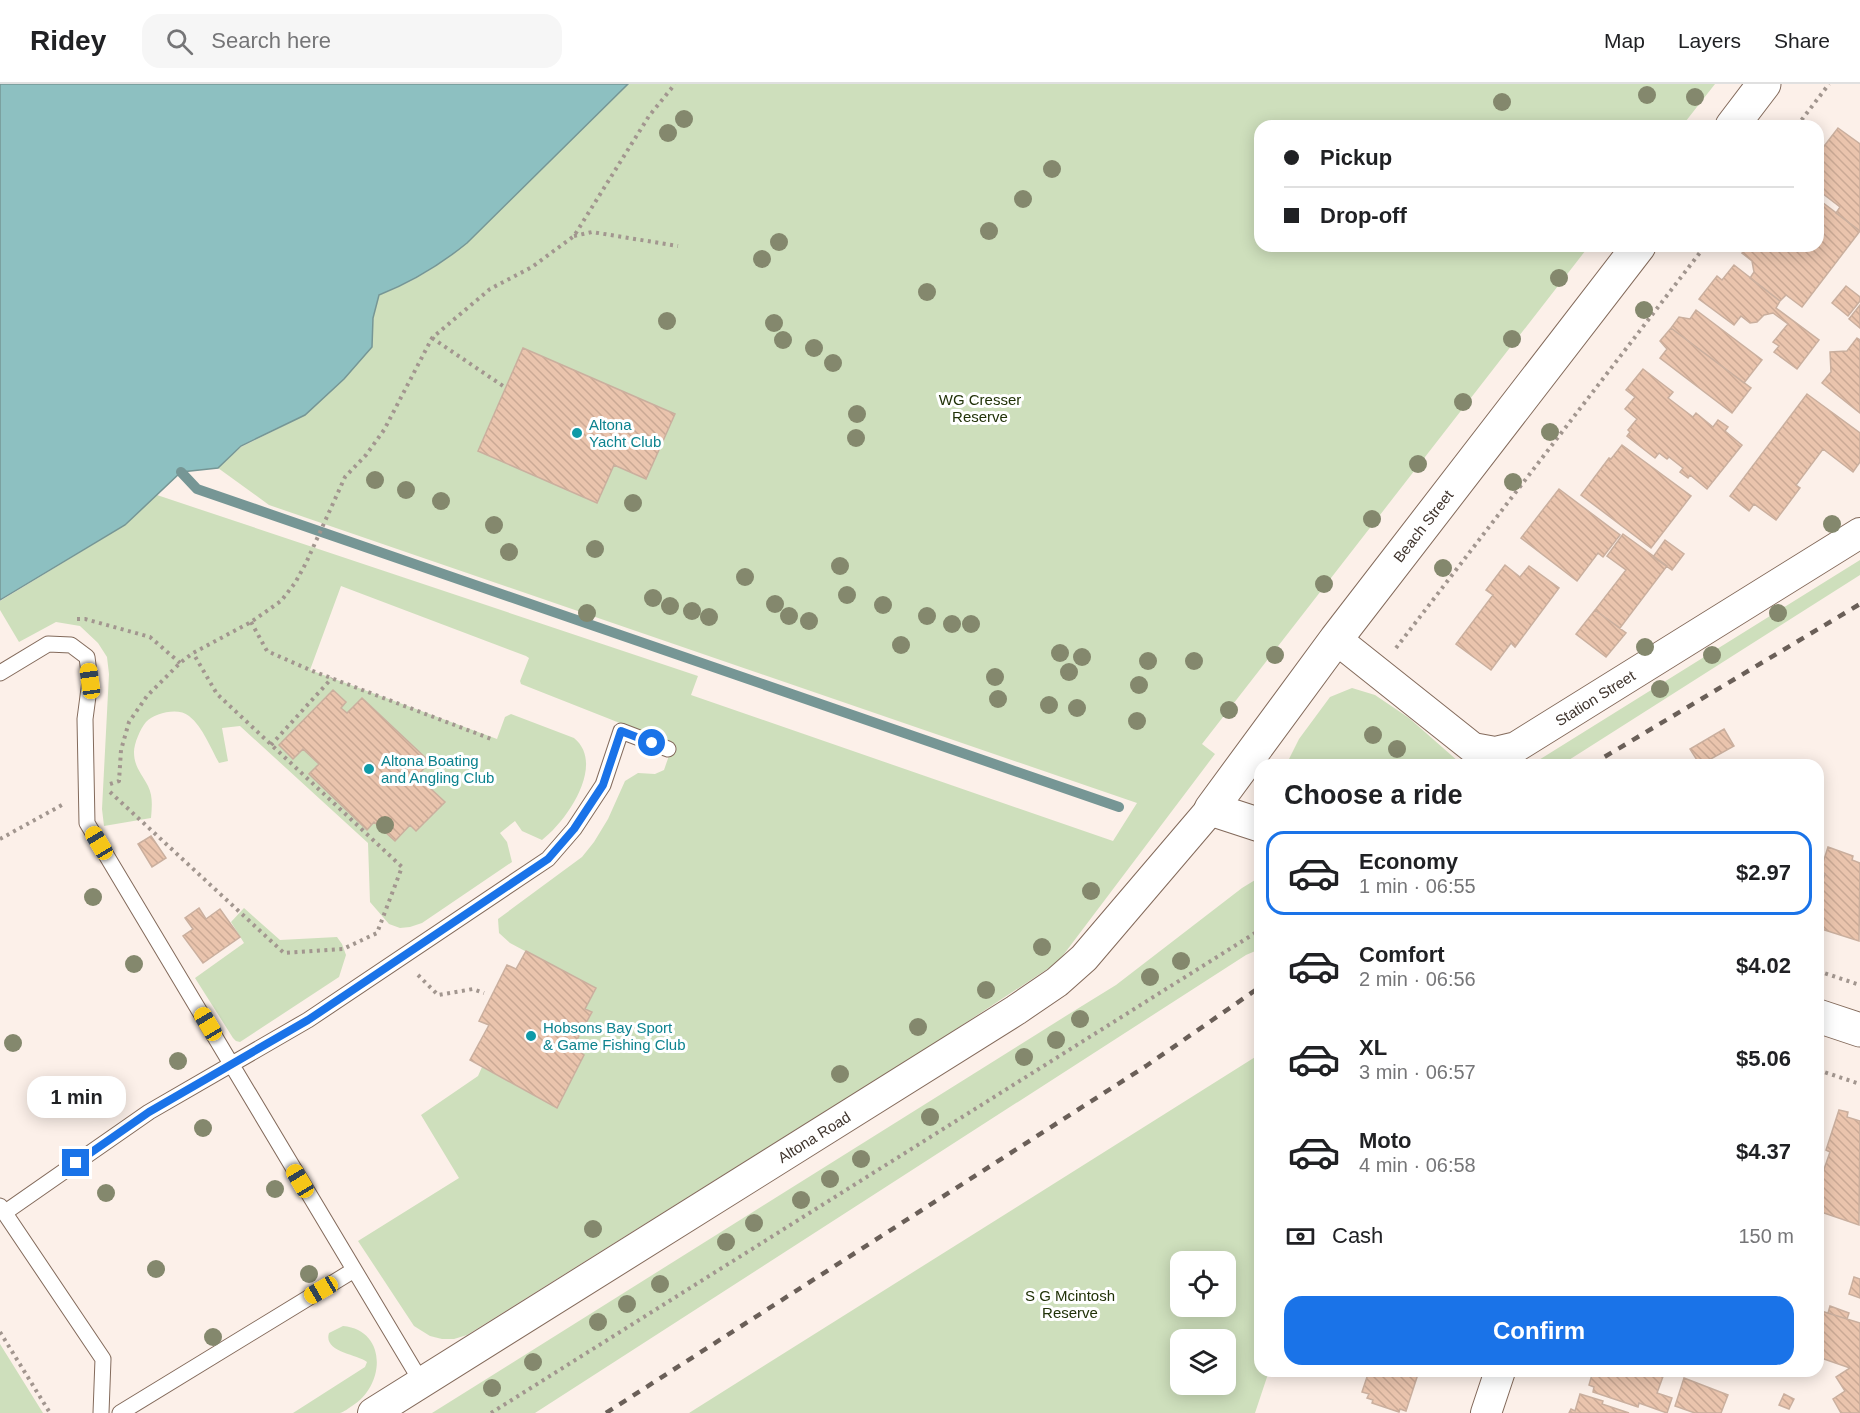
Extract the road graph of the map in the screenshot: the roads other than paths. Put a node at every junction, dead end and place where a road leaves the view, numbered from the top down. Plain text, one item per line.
1 (1764, 84) edge
2 (1737, 120) edge
3 (1634, 252) edge
4 (1860, 533) edge
5 (1336, 639) junction
6 (0, 673) edge
7 (668, 749) dead end
8 (1211, 809) junction
9 (1254, 823) edge
10 (1824, 1018) edge
11 (1860, 1030) edge
12 (232, 1064) junction
13 (2, 1209) edge
14 (354, 1270) junction
15 (1498, 1377) edge
16 (422, 1383) junction
17 (101, 1413) edge
18 (120, 1413) edge
19 (373, 1413) edge
20 (1486, 1413) edge

1 - 2 street
3 - 5 street, Beach Street
4 - 5 street, Station Street
5 - 8 street, Beach Street
6 - 12 lane
7 - 12 lane
8 - 9 street
8 - 16 street, Altona Road
10 - 11 street
12 - 13 lane
12 - 14 lane
13 - 17 lane
14 - 16 lane
14 - 18 lane
15 - 20 street
16 - 19 street, Altona Road

